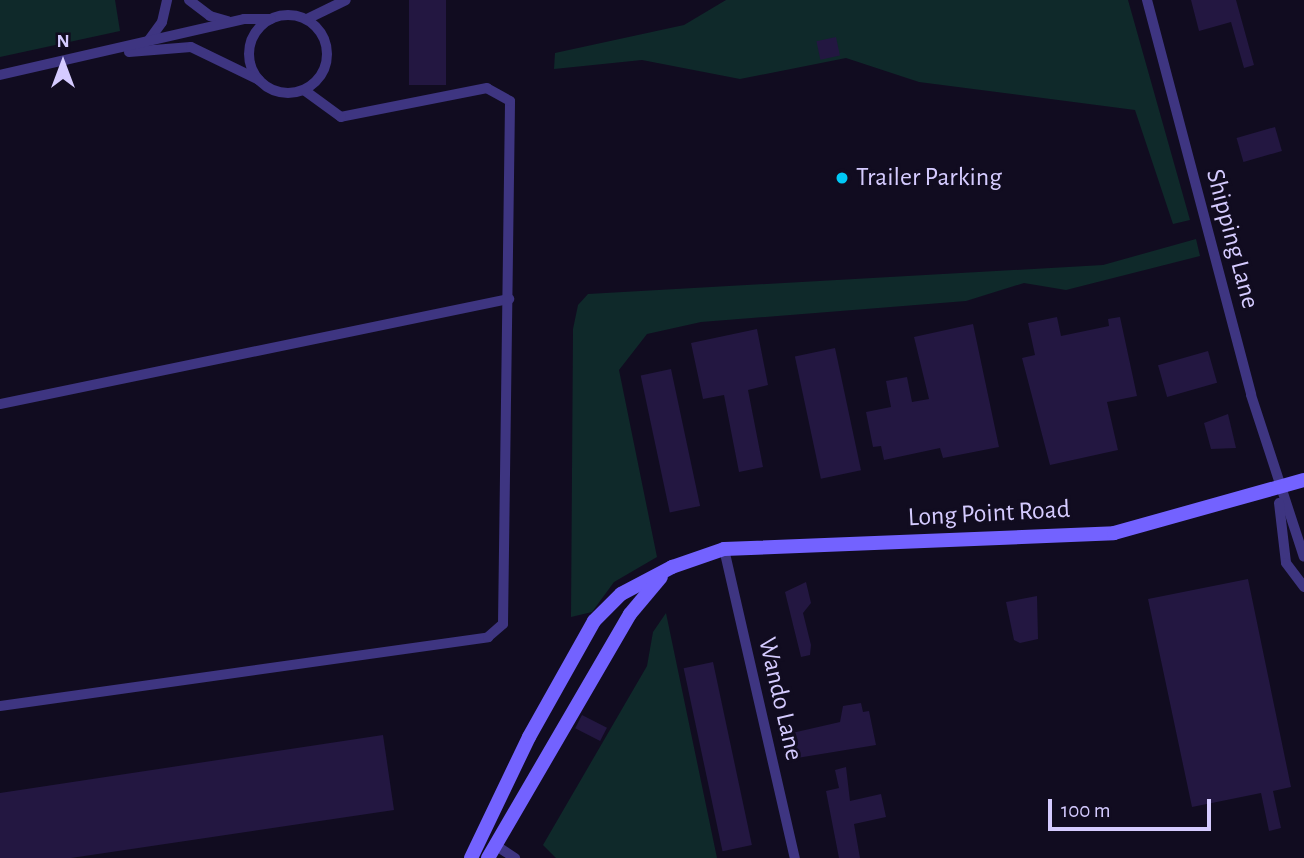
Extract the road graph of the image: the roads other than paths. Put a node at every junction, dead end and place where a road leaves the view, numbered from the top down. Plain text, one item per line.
1 (167, 0) edge
2 (189, 0) edge
3 (346, 0) edge
4 (1147, 0) edge
5 (271, 19) junction
6 (307, 19) junction
7 (232, 22) junction
8 (148, 41) junction
9 (46, 65) junction
10 (0, 75) edge
11 (259, 80) junction
12 (304, 90) junction
13 (509, 299) junction
14 (0, 404) edge
15 (1304, 480) edge
16 (1278, 489) junction
17 (724, 549) junction
18 (1304, 557) edge
19 (672, 567) junction
20 (1304, 587) edge
21 (0, 706) edge
22 (492, 851) edge
23 (471, 858) edge
24 (515, 858) edge
25 (795, 858) edge

1 - 8 street
2 - 7 street
3 - 6 street
4 - 16 street, Shipping Lane
5 - 6 street
5 - 7 street
5 - 11 street
6 - 12 street
7 - 8 street
8 - 9 street
9 - 10 street
9 - 11 street
11 - 12 street
12 - 13 street
13 - 14 street
13 - 21 street
15 - 16 main road, Long Point Road
16 - 17 main road, Long Point Road
16 - 18 street
16 - 20 street
17 - 19 main road, Long Point Road
17 - 25 street, Wando Lane
19 - 22 main road
19 - 23 main road, Long Point Road
22 - 24 street

